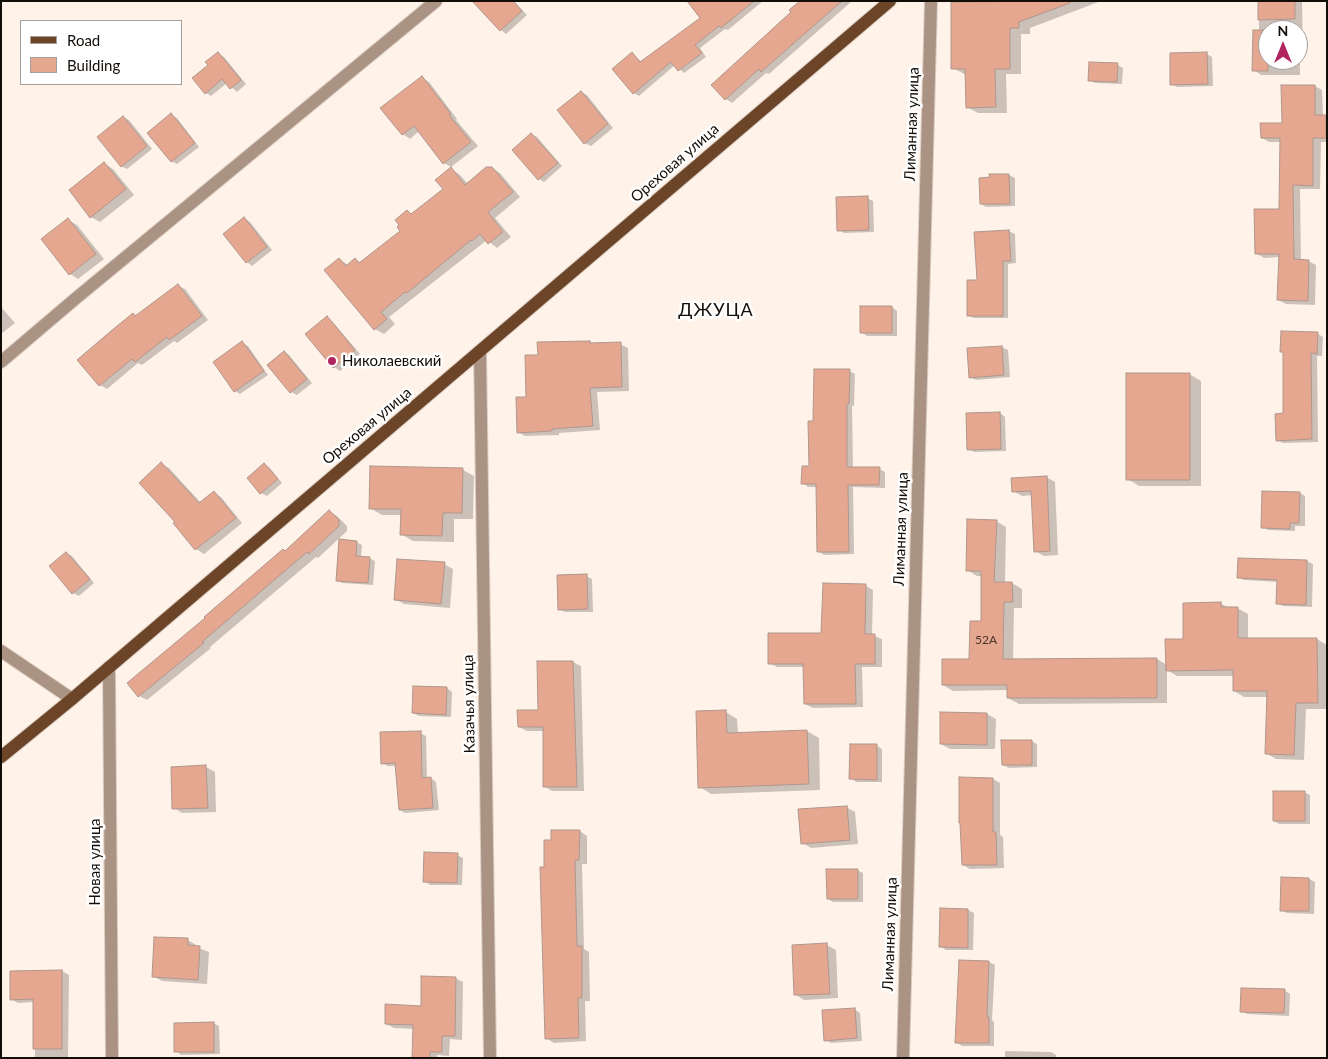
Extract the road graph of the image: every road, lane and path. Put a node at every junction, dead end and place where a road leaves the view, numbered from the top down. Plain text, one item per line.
1 (436, 1) edge
2 (890, 1) edge
3 (931, 1) edge
4 (480, 351) junction
5 (1, 362) edge
6 (1, 651) edge
7 (110, 667) junction
8 (72, 699) junction
9 (1, 757) edge
10 (112, 1058) edge
11 (490, 1058) edge
12 (903, 1058) edge

1 - 5 street
2 - 4 main road, Ореховая улица
3 - 12 street, Лиманная улица
4 - 7 main road, Ореховая улица
4 - 11 street, Казачья улица
6 - 8 street
7 - 8 main road, Ореховая улица
7 - 10 street, Новая улица
8 - 9 main road, Ореховая улица

